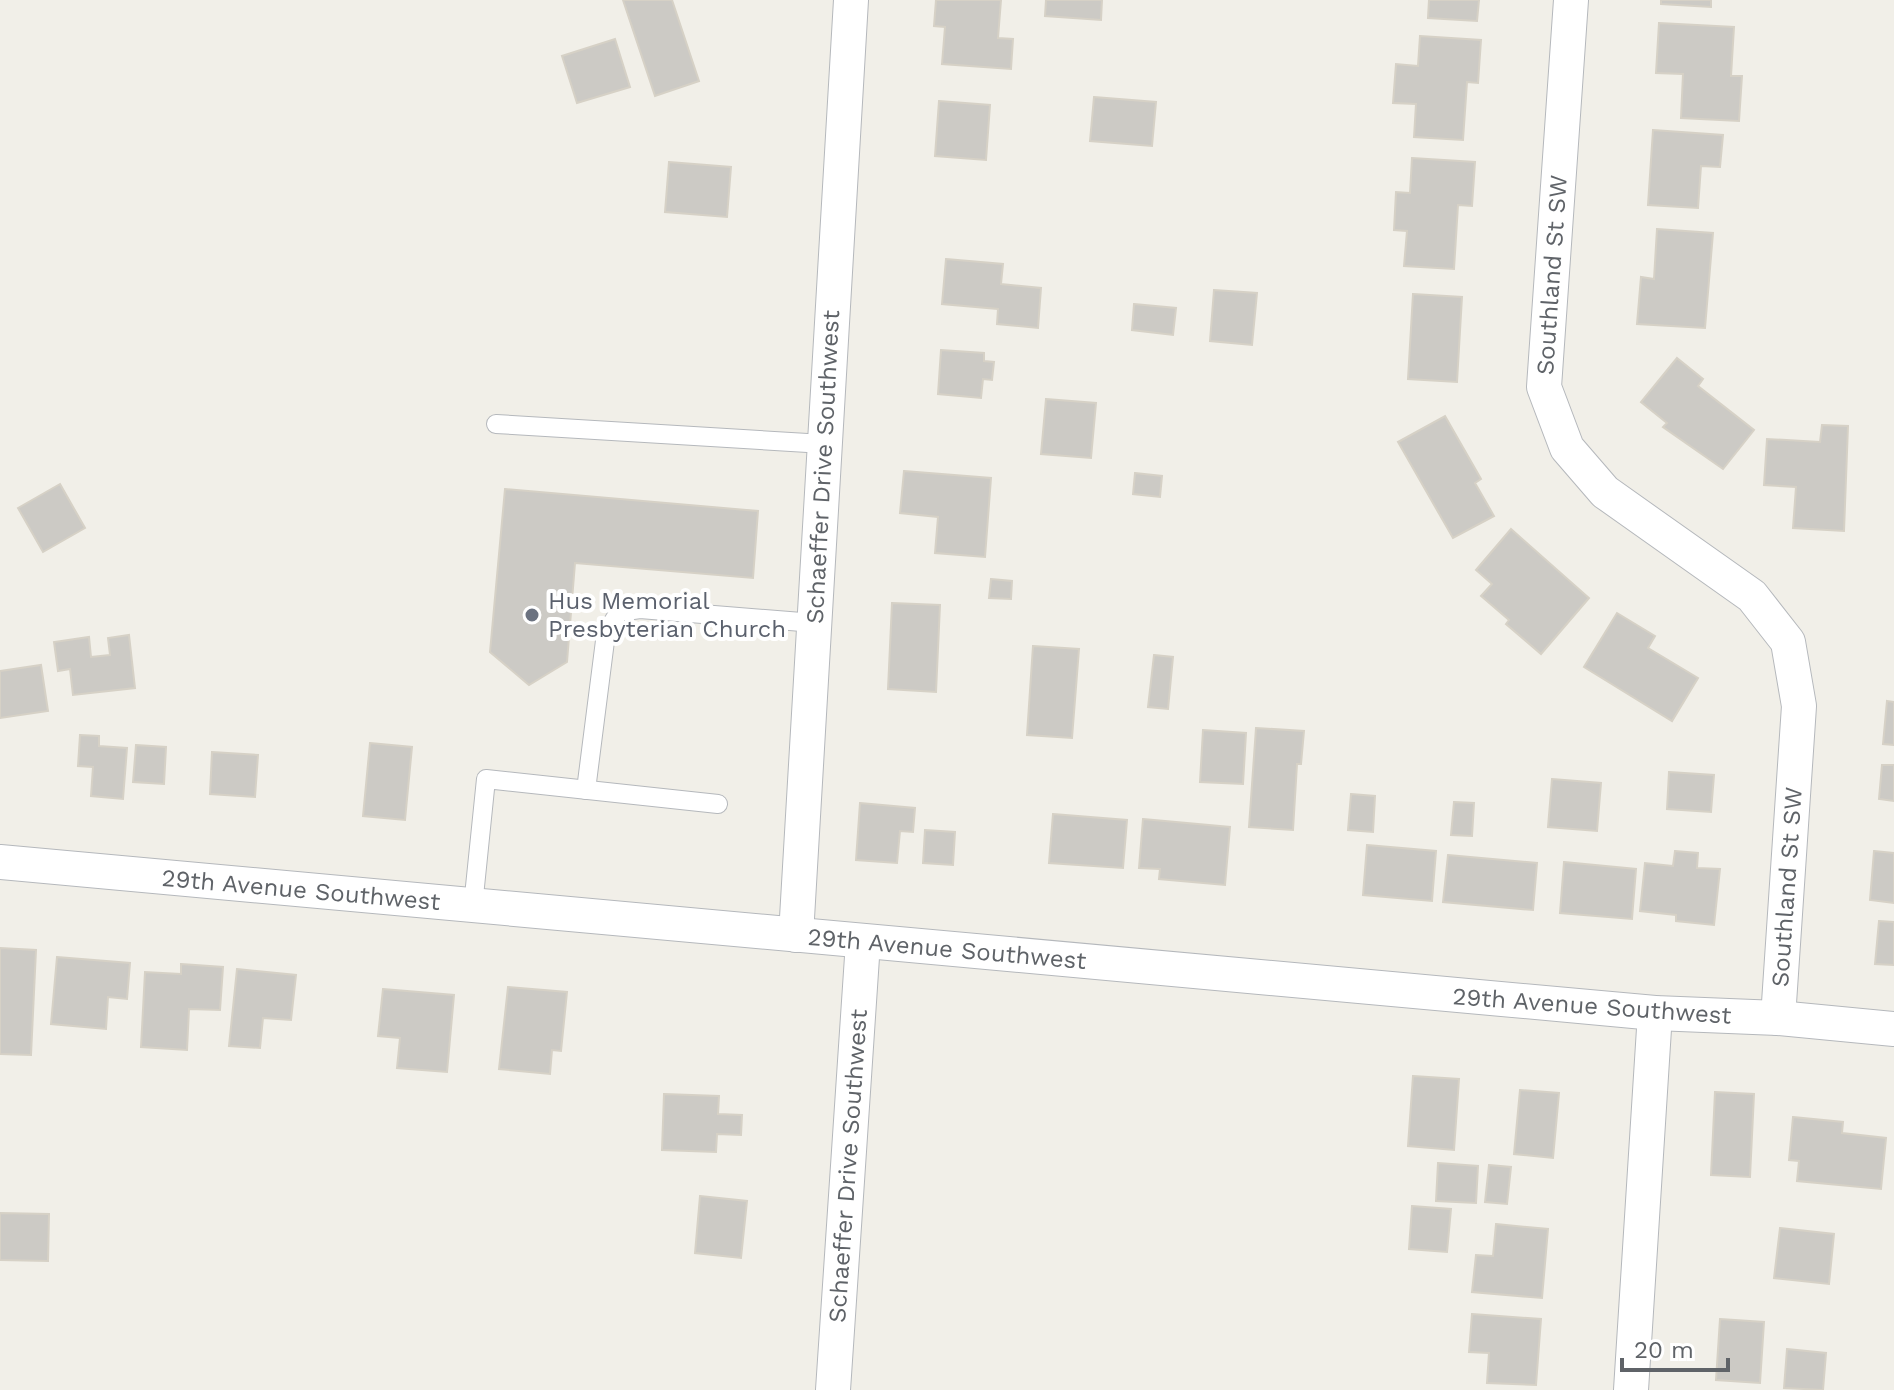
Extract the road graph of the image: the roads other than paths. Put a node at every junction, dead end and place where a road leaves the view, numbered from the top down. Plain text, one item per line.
1 (851, 0) edge
2 (1571, 0) edge
3 (496, 424) dead end
4 (824, 444) junction
5 (814, 623) junction
6 (586, 790) junction
7 (718, 804) dead end
8 (0, 862) edge
9 (473, 906) junction
10 (796, 935) junction
11 (863, 942) junction
12 (1655, 1013) junction
13 (1778, 1018) junction
14 (1894, 1029) edge
15 (833, 1390) edge
16 (1631, 1390) edge

1 - 4 street, Schaeffer Drive Southwest
2 - 13 street, Southland St SW
3 - 4 lane
4 - 5 street, Schaeffer Drive Southwest
5 - 6 lane
5 - 10 street, Schaeffer Drive Southwest
6 - 7 lane
6 - 9 lane
8 - 9 street, 29th Avenue Southwest
9 - 10 street, 29th Avenue Southwest
10 - 11 street, 29th Avenue Southwest
11 - 12 street, 29th Avenue Southwest
11 - 15 street, Schaeffer Drive Southwest
12 - 13 street, 29th Avenue Southwest
12 - 16 street
13 - 14 street, 29th Avenue Southwest

